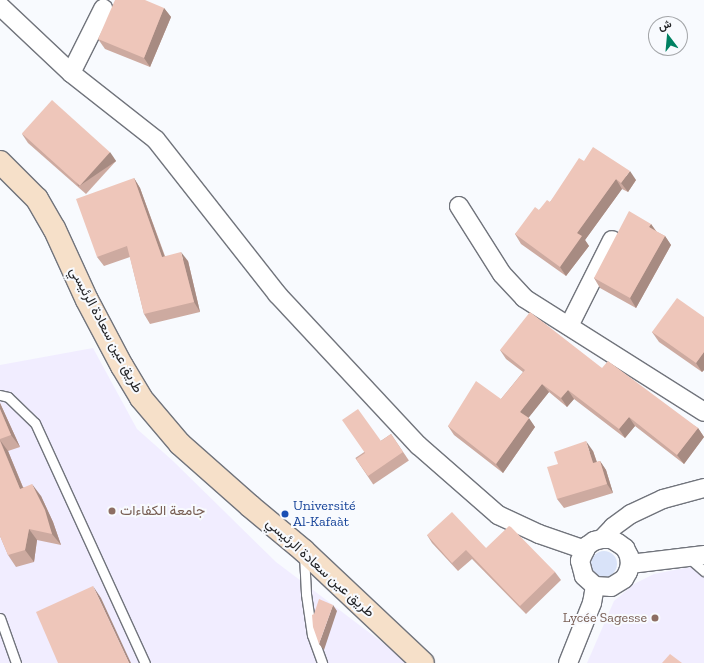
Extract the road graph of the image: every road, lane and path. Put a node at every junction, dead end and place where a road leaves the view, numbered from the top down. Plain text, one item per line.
1 (0, 6) edge
2 (103, 9) dead end
3 (71, 73) junction
4 (0, 162) edge
5 (459, 206) dead end
6 (612, 240) edge
7 (569, 326) junction
8 (0, 394) edge
9 (704, 412) edge
10 (704, 488) edge
11 (602, 539) junction
12 (585, 550) junction
13 (304, 551) junction
14 (695, 556) edge
15 (630, 564) junction
16 (704, 571) edge
17 (596, 586) junction
18 (0, 618) edge
19 (16, 663) edge
20 (145, 663) edge
21 (322, 663) edge
22 (423, 663) edge
23 (568, 663) edge

1 - 3 street
2 - 3 street
3 - 12 street
4 - 13 street, طريق عين سعادة الرئيسي
5 - 7 street
6 - 7 street
7 - 9 street
8 - 20 lane
10 - 11 street
11 - 12 street
11 - 15 street
12 - 17 street
13 - 21 lane
13 - 22 street, طريق عين سعادة الرئيسي
14 - 15 street
14 - 16 lane
15 - 17 street
17 - 23 street
18 - 19 lane

